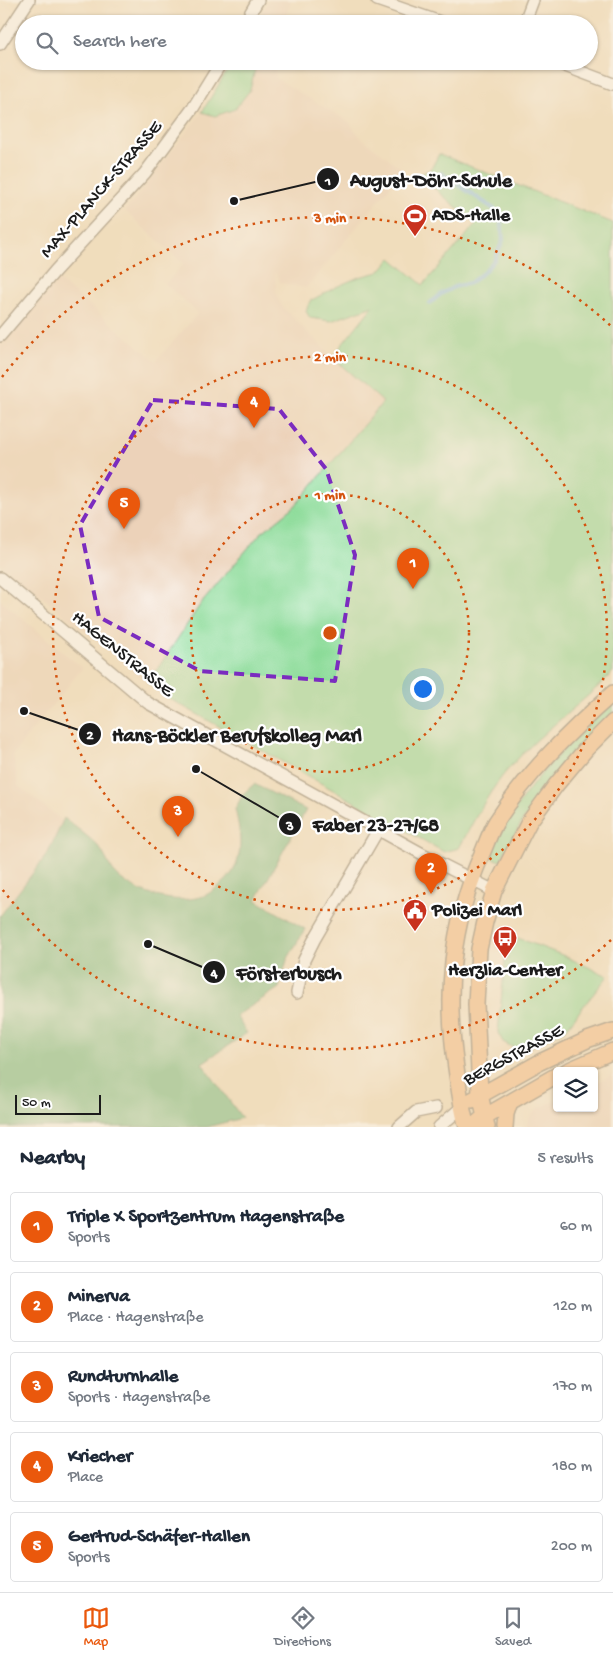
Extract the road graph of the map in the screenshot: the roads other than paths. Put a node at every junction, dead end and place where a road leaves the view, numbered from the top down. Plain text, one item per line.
1 (29, 0) edge
2 (258, 0) edge
3 (377, 0) edge
4 (533, 0) edge
5 (19, 15) edge
6 (249, 15) edge
7 (420, 15) edge
8 (527, 15) edge
9 (15, 21) edge
10 (0, 44) edge
11 (216, 70) edge
12 (576, 70) edge
13 (613, 84) edge
14 (0, 336) edge
15 (0, 578) edge
16 (613, 693) edge
17 (613, 722) edge
18 (378, 830) junction
19 (471, 880) junction
20 (494, 891) junction
21 (297, 993) dead end
22 (613, 1031) edge
23 (613, 1051) edge
24 (576, 1067) edge
25 (553, 1077) edge
26 (480, 1094) junction
27 (510, 1102) junction
28 (436, 1108) dead end
29 (461, 1108) junction
30 (486, 1122) edge
31 (399, 1127) edge
32 (439, 1127) edge
33 (467, 1127) edge
34 (472, 1127) edge
35 (505, 1127) edge

1 - 5 street
2 - 6 street
3 - 7 street
4 - 8 street
9 - 10 street
11 - 14 street, MAX-PLANCK-STRASSE
12 - 13 street
15 - 18 street, HAGENSTRASSE
16 - 19 main road
17 - 20 main road
18 - 19 street, HAGENSTRASSE
18 - 21 street
19 - 20 street, HAGENSTRASSE
19 - 29 main road
20 - 26 main road
22 - 26 main road, BERGSTRASSE
23 - 24 main road, BERGSTRASSE
25 - 27 main road, BERGSTRASSE
26 - 29 main road, BERGSTRASSE
26 - 30 main road
27 - 30 main road, BERGSTRASSE
27 - 35 main road
28 - 31 street
29 - 32 street, BERGSTRASSE
29 - 33 main road
30 - 34 main road, BERGSTRASSE

